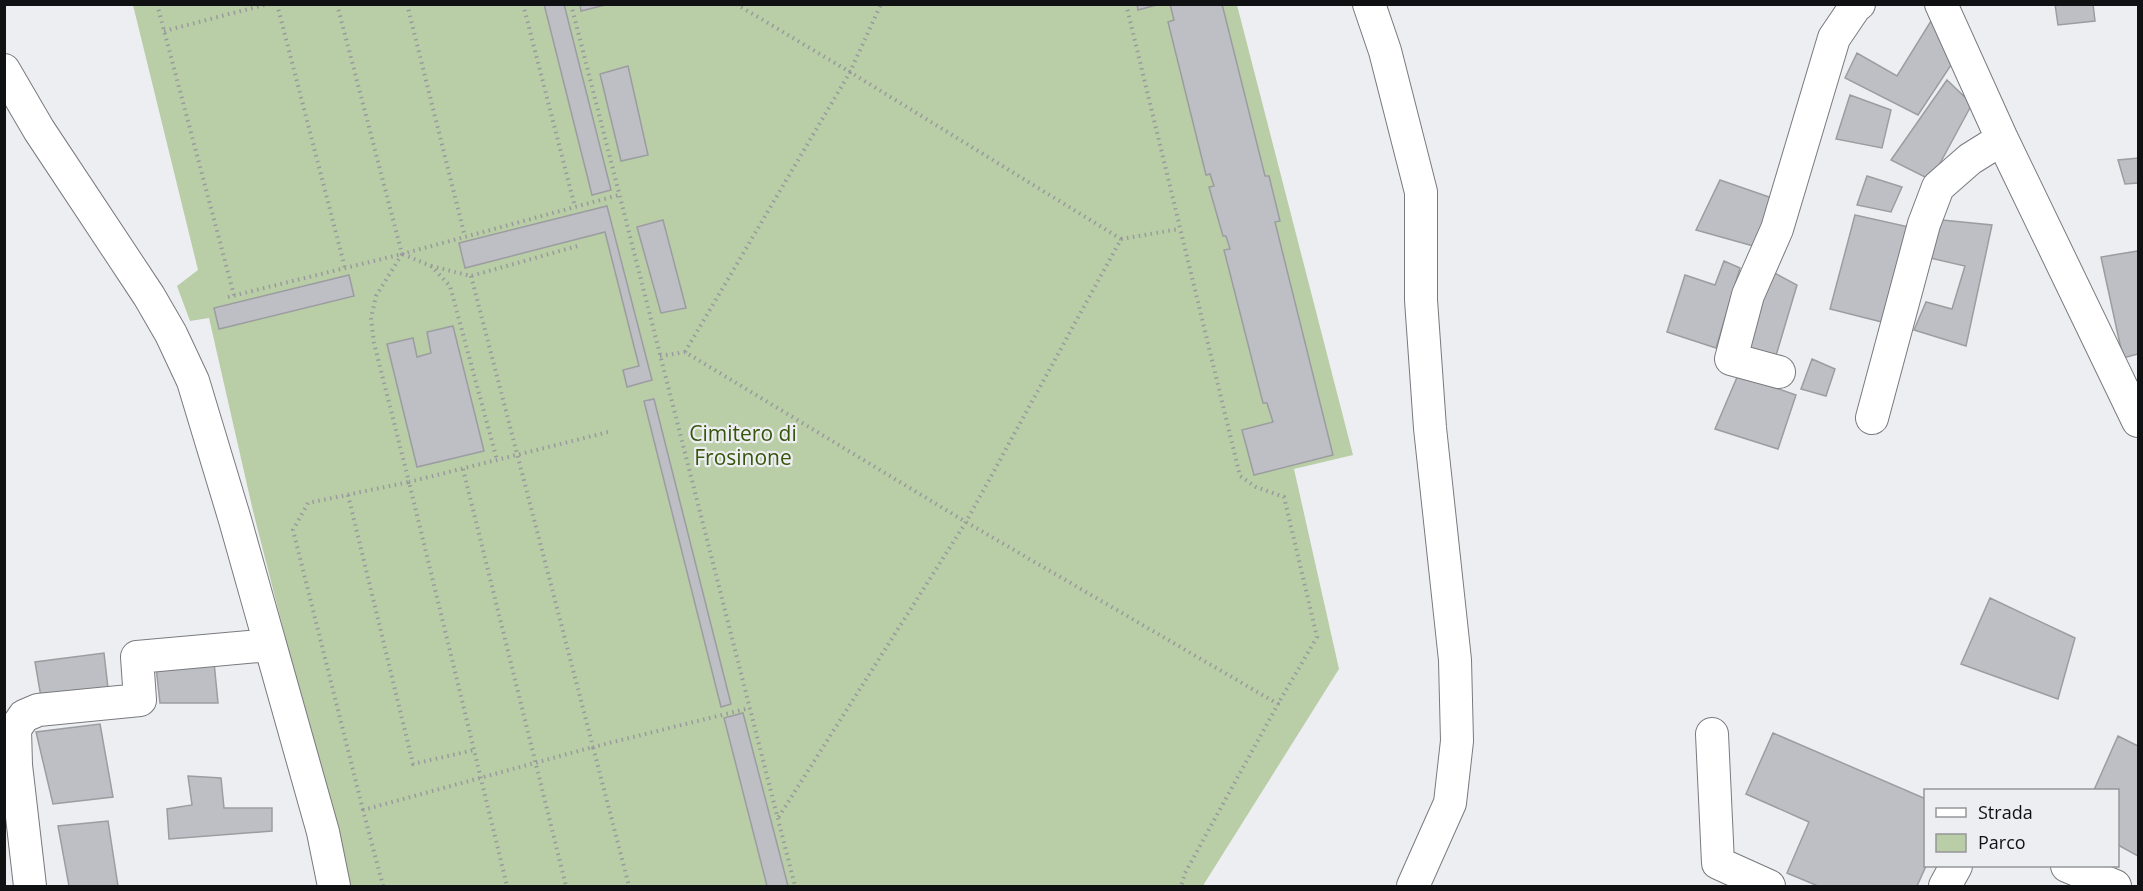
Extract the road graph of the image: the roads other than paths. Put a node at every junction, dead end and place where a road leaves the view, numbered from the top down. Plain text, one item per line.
1 (1369, 4) edge
2 (1859, 4) edge
3 (1941, 4) edge
4 (4, 70) edge
5 (2002, 139) junction
6 (1779, 372) dead end
7 (1872, 418) dead end
8 (2139, 421) edge
9 (270, 645) junction
10 (1712, 734) dead end
11 (1955, 867) edge
12 (2069, 867) edge
13 (30, 886) edge
14 (334, 886) edge
15 (1413, 886) edge
16 (1769, 886) edge
17 (1945, 886) edge
18 (2115, 886) edge

1 - 15 street
2 - 6 street
3 - 5 street
4 - 9 street
5 - 7 street
5 - 8 street
9 - 13 street
9 - 14 street
10 - 16 street
11 - 17 street
12 - 18 street

